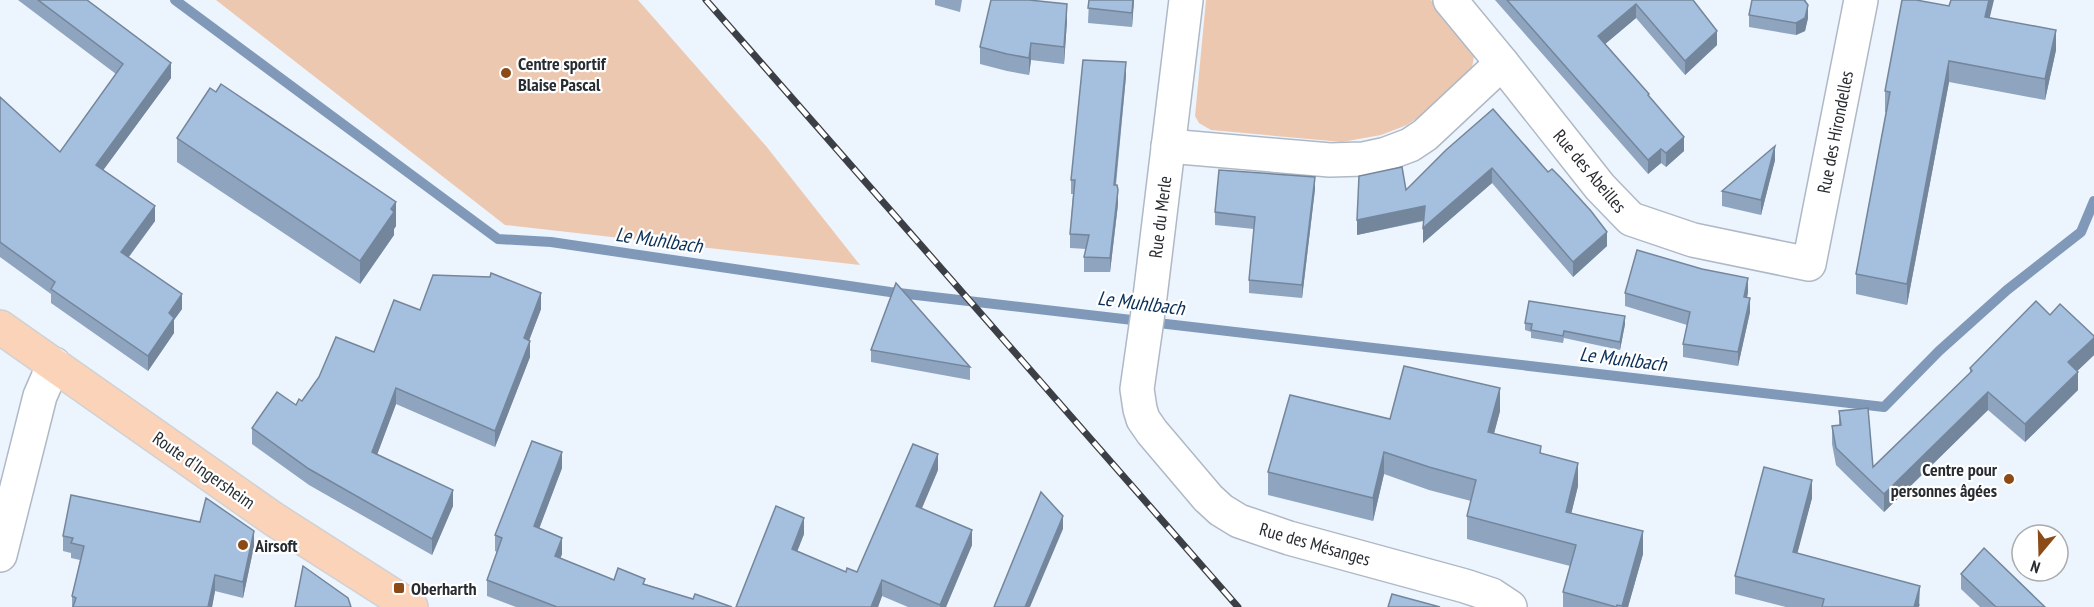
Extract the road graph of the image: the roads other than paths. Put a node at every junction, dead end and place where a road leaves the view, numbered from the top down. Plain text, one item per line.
1 (1186, 0) edge
2 (1450, 0) edge
3 (1861, 0) edge
4 (1502, 63) junction
5 (1168, 146) junction
6 (1809, 264) joint
7 (0, 327) edge
8 (54, 364) junction
9 (1152, 432) joint
10 (0, 555) edge
11 (410, 607) edge
12 (1510, 607) edge

1 - 5 street, Rue du Merle
2 - 4 street, Rue des Abeilles
3 - 6 street, Rue des Hirondelles
4 - 5 street
4 - 6 street, Rue des Abeilles
5 - 9 street, Rue du Merle
7 - 8 main road, Route d'Ingersheim
8 - 10 street
8 - 11 main road, Route d'Ingersheim
9 - 12 street, Rue des Mésanges

